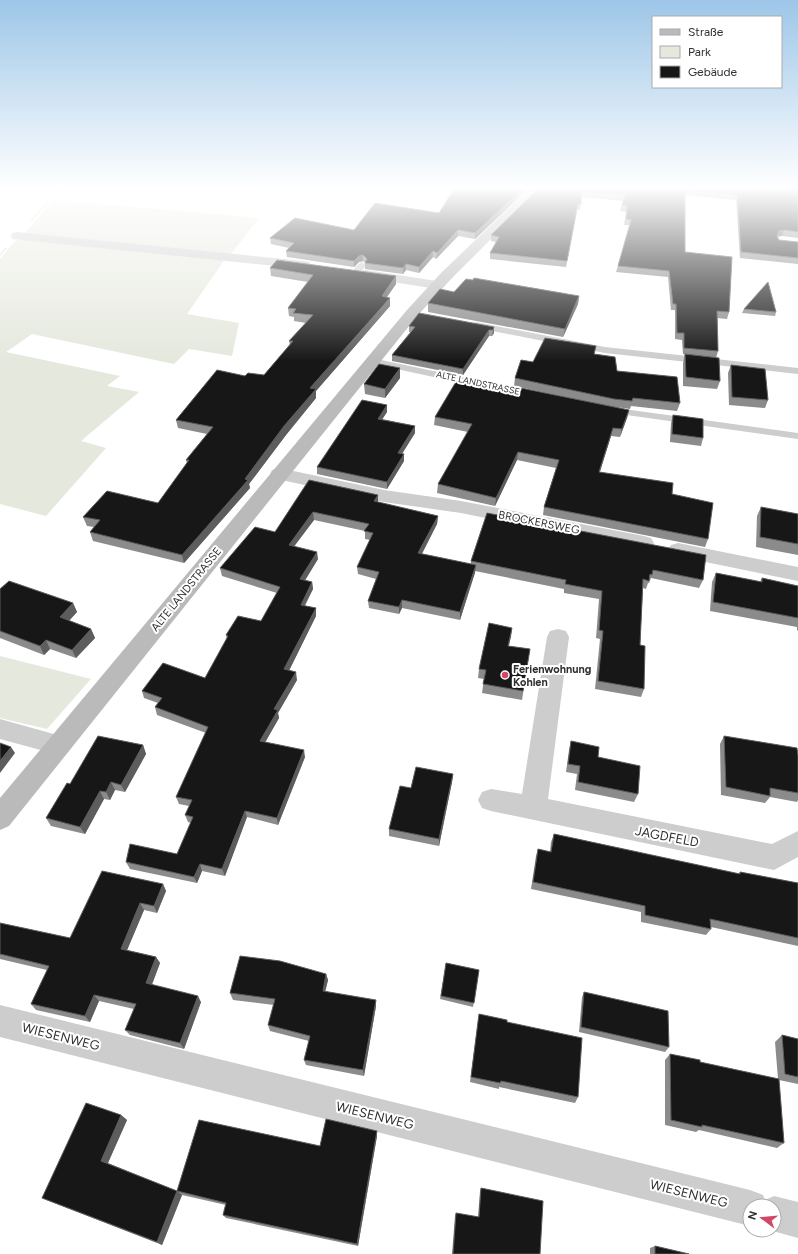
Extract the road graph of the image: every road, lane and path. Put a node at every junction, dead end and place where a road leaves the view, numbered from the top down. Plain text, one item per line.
1 (105, 245) edge
2 (478, 245) edge
3 (320, 267) edge
4 (341, 270) edge
5 (437, 285) junction
6 (466, 324) edge
7 (372, 361) junction
8 (798, 371) edge
9 (542, 397) edge
10 (596, 408) edge
11 (798, 436) edge
12 (280, 474) junction
13 (798, 574) edge
14 (558, 637) dead end
15 (0, 729) edge
16 (59, 745) junction
17 (491, 800) dead end
18 (533, 808) junction
19 (0, 818) edge
20 (798, 843) edge
21 (0, 1021) edge
22 (742, 1206) edge
23 (782, 1216) edge
24 (798, 1220) edge

1 - 3 street
2 - 5 main road, ALTE LANDSTRASSE
4 - 5 street
5 - 7 main road, ALTE LANDSTRASSE
6 - 8 lane
7 - 9 lane, ALTE LANDSTRASSE
7 - 12 main road, ALTE LANDSTRASSE
10 - 11 lane
12 - 13 street, BROCKERSWEG
12 - 16 main road, ALTE LANDSTRASSE
14 - 18 street
15 - 16 street
16 - 19 main road, ALTE LANDSTRASSE
17 - 18 street, JAGDFELD
18 - 20 street, JAGDFELD
21 - 22 street, WIESENWEG
23 - 24 street

